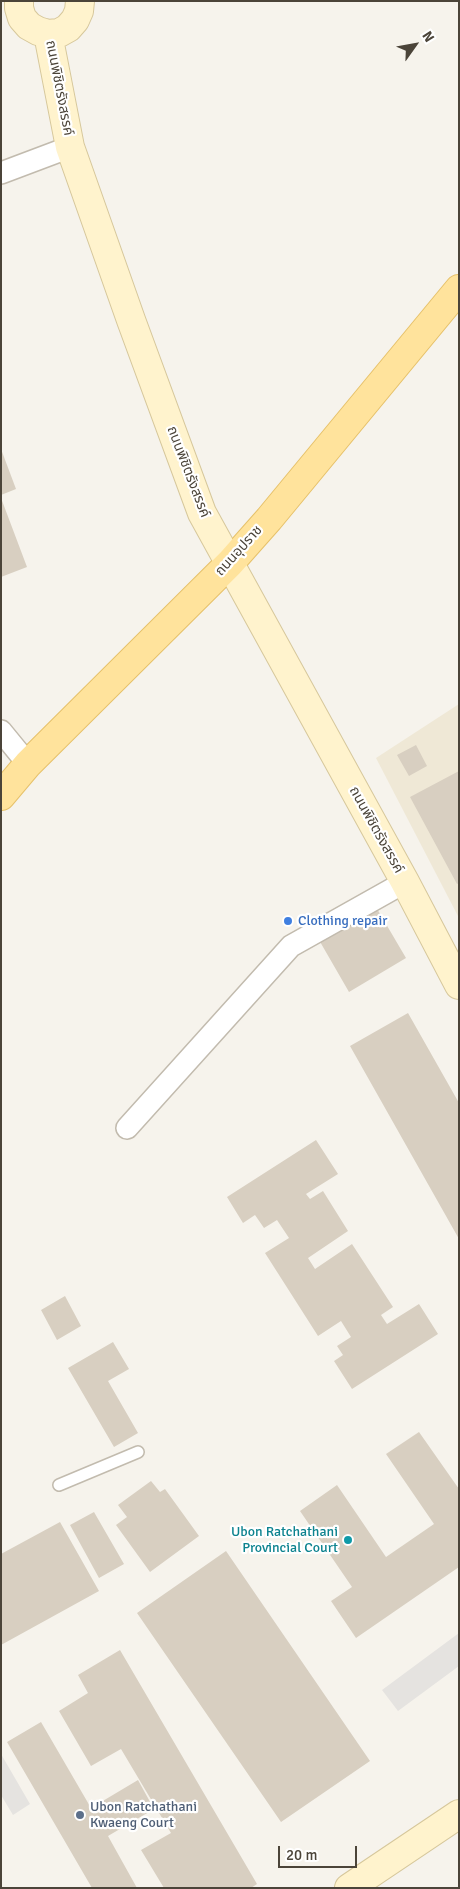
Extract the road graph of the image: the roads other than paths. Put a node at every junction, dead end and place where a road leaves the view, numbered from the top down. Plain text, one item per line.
1 (80, 1) edge
2 (16, 3) edge
3 (48, 34) junction
4 (70, 147) junction
5 (1, 173) edge
6 (459, 289) edge
7 (230, 563) junction
8 (1, 731) edge
9 (28, 764) junction
10 (1, 796) edge
11 (405, 882) junction
12 (459, 985) edge
13 (127, 1128) dead end
14 (138, 1452) dead end
15 (59, 1485) dead end
16 (459, 1814) edge
17 (349, 1888) edge

1 - 3 street, ถนนพิชิตรังสรรค์
2 - 3 street, ถนนพิชิตรังสรรค์
3 - 4 street, ถนนพิชิตรังสรรค์
4 - 5 street
4 - 7 street, ถนนพิชิตรังสรรค์
6 - 7 main road, ถนนอุปราช
7 - 9 main road, ถนนอุปราช
7 - 11 street, ถนนพิชิตรังสรรค์
8 - 9 street
9 - 10 main road, ถนนอุปราช
11 - 12 street, ถนนพิชิตรังสรรค์
11 - 13 street
14 - 15 lane
16 - 17 street

